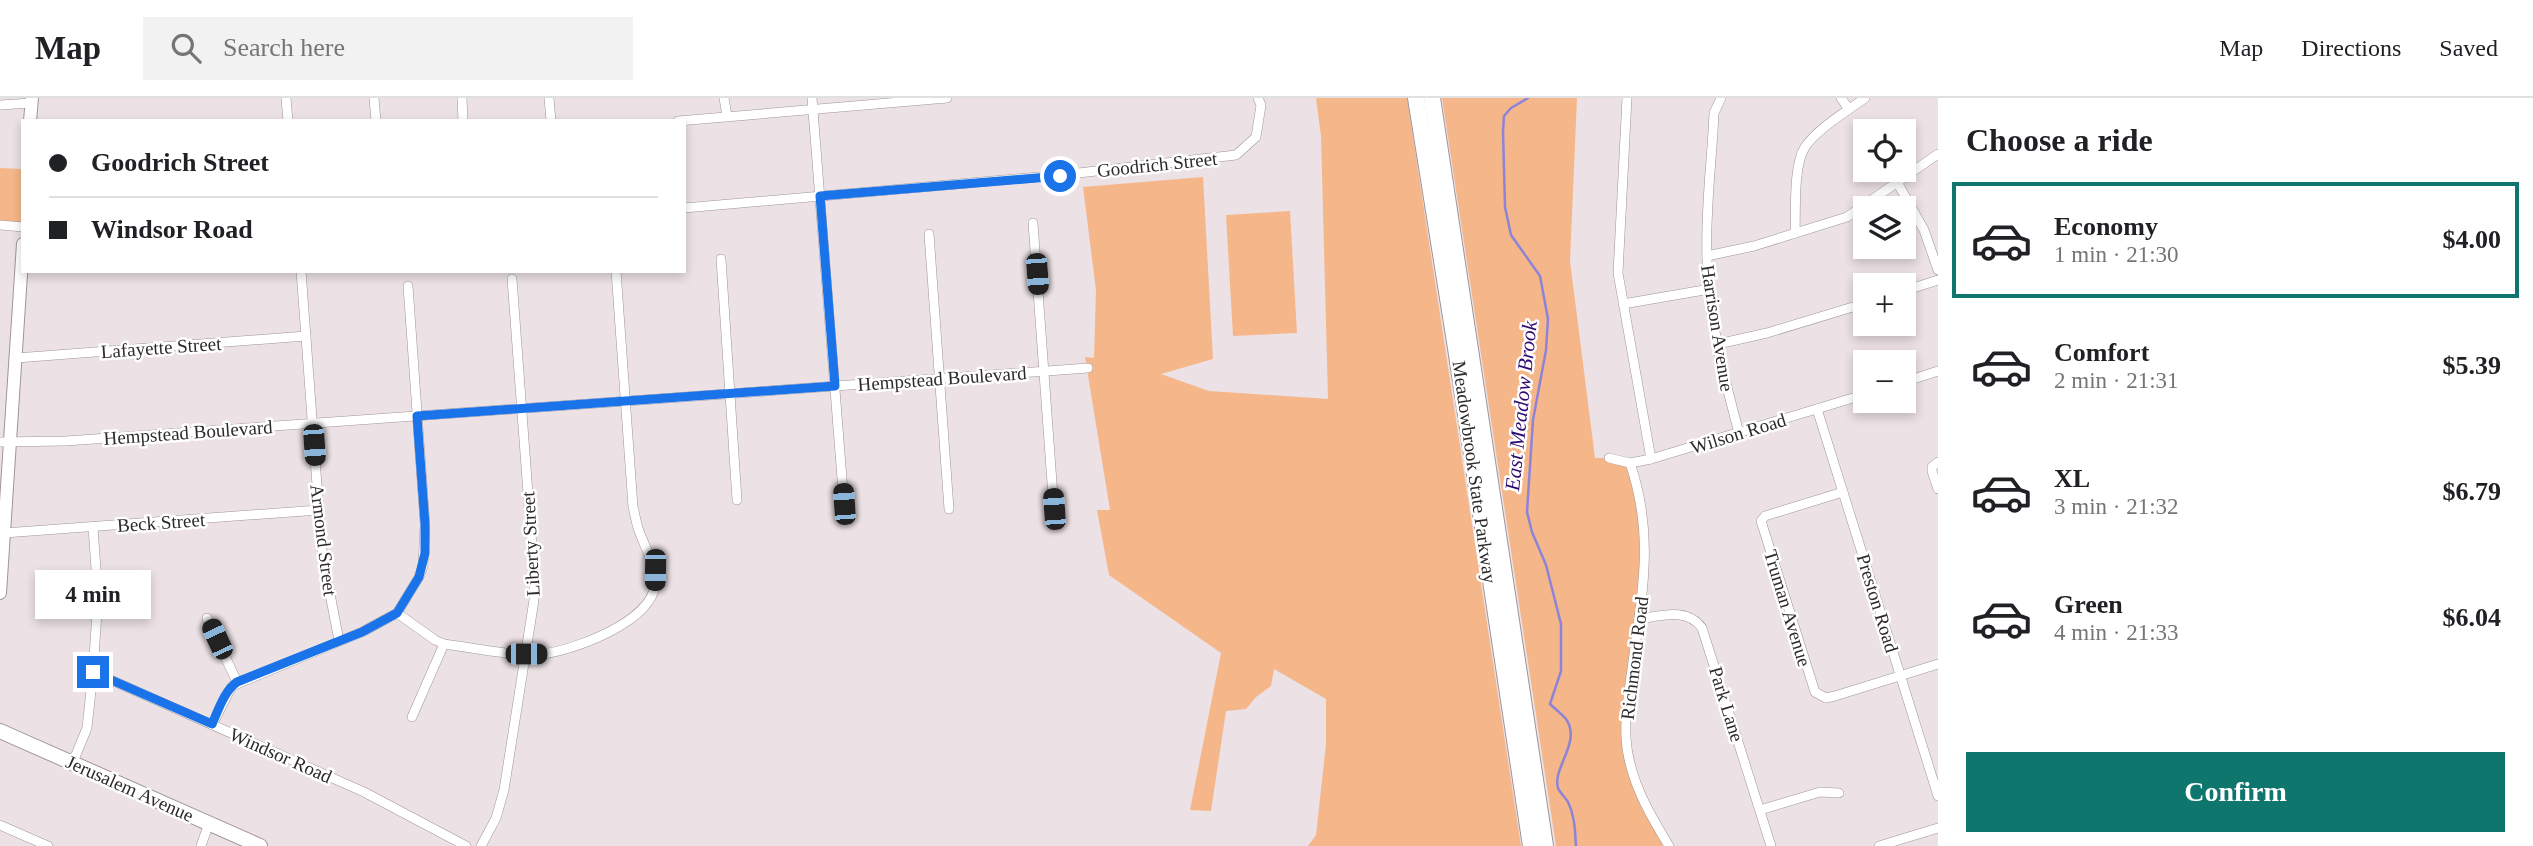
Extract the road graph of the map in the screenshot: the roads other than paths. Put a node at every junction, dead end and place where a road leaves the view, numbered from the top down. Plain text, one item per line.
1 (286, 98) edge
2 (374, 98) edge
3 (461, 98) edge
4 (549, 98) edge
5 (724, 98) edge
6 (812, 98) edge
7 (947, 98) edge
8 (1416, 98) edge
9 (1432, 98) edge
10 (1627, 98) edge
11 (1721, 98) edge
12 (1841, 98) edge
13 (1865, 98) edge
14 (900, 100) edge
15 (31, 101) edge
16 (1259, 101) edge
17 (0, 105) edge
18 (813, 109) junction
19 (1849, 109) junction
20 (727, 117) junction
21 (30, 119) edge
22 (288, 119) edge
23 (376, 119) edge
24 (463, 119) edge
25 (551, 119) edge
26 (686, 120) edge
27 (1938, 154) edge
28 (1916, 169) edge
29 (1897, 182) joint
30 (820, 196) junction
31 (686, 208) edge
32 (1033, 223) dead end
33 (0, 225) edge
34 (21, 227) edge
35 (1795, 233) junction
36 (929, 234) dead end
37 (1707, 256) junction
38 (721, 259) dead end
39 (1938, 270) edge
40 (21, 273) edge
41 (301, 273) edge
42 (616, 273) edge
43 (512, 279) dead end
44 (1938, 280) edge
45 (408, 286) dead end
46 (1916, 286) edge
47 (1710, 289) junction
48 (1623, 303) junction
49 (1853, 307) edge
50 (306, 336) junction
51 (1718, 344) junction
52 (16, 358) junction
53 (1088, 368) dead end
54 (1044, 371) junction
55 (1938, 371) edge
56 (1916, 378) edge
57 (939, 379) junction
58 (835, 386) junction
59 (730, 393) junction
60 (1853, 398) edge
61 (626, 401) junction
62 (522, 409) junction
63 (1817, 409) junction
64 (417, 416) junction
65 (313, 423) junction
66 (1739, 433) junction
67 (5, 442) edge
68 (1609, 458) dead end
69 (1651, 459) junction
70 (1938, 462) edge
71 (1630, 463) junction
72 (1938, 489) edge
73 (1843, 492) junction
74 (737, 500) dead end
75 (844, 504) dead end
76 (949, 509) dead end
77 (1054, 509) dead end
78 (319, 510) junction
79 (93, 527) junction
80 (4, 533) junction
81 (0, 593) edge
82 (397, 613) junction
83 (208, 618) dead end
84 (1639, 619) junction
85 (339, 641) junction
86 (444, 644) junction
87 (526, 654) junction
88 (1938, 664) edge
89 (93, 672) junction
90 (1900, 676) junction
91 (237, 682) junction
92 (412, 717) dead end
93 (212, 724) junction
94 (0, 732) edge
95 (73, 762) junction
96 (1839, 793) dead end
97 (1938, 796) edge
98 (1760, 810) junction
99 (209, 823) junction
100 (0, 825) edge
101 (1938, 828) edge
102 (43, 845) edge
103 (201, 846) edge
104 (260, 846) edge
105 (466, 846) edge
106 (481, 846) edge
107 (1531, 846) edge
108 (1545, 846) edge
109 (1669, 846) edge
110 (1771, 846) edge
111 (1879, 846) edge

1 - 22 street
2 - 23 street
3 - 24 street
4 - 25 street
5 - 20 street
6 - 18 street
7 - 14 street
8 - 107 highway, Meadowbrook State Parkway
9 - 108 highway, Meadowbrook State Parkway
10 - 48 street
11 - 37 street, Harrison Avenue
12 - 19 street
13 - 19 street
14 - 18 street
15 - 17 street
15 - 21 main road
16 - 30 street, Goodrich Street
18 - 20 street
18 - 30 street
19 - 35 street
20 - 26 street
27 - 28 street
29 - 35 street
29 - 39 street
30 - 31 street, Goodrich Street
30 - 58 street
32 - 54 street
33 - 34 street
35 - 37 street
36 - 57 street
37 - 47 street, Harrison Avenue
38 - 59 street
40 - 52 main road
41 - 50 street, Armond Street
42 - 61 street
43 - 62 street, Liberty Street
44 - 46 street
45 - 64 street
47 - 48 street
47 - 51 street, Harrison Avenue
48 - 69 street
49 - 51 street
50 - 52 street, Lafayette Street
50 - 65 street, Armond Street
51 - 66 street, Harrison Avenue
52 - 67 main road
53 - 54 street, Hempstead Boulevard
54 - 57 street, Hempstead Boulevard
54 - 77 street
55 - 56 street
57 - 58 street, Hempstead Boulevard
57 - 76 street
58 - 59 street, Hempstead Boulevard
58 - 75 street
59 - 61 street, Hempstead Boulevard
59 - 74 street
60 - 63 street, Wilson Road
61 - 62 street, Hempstead Boulevard
61 - 87 street
62 - 64 street, Hempstead Boulevard
62 - 87 street, Liberty Street
63 - 66 street, Wilson Road
63 - 73 street, Preston Road
64 - 65 street, Hempstead Boulevard
64 - 82 street
65 - 67 street, Hempstead Boulevard
65 - 78 street, Armond Street
66 - 69 street, Wilson Road
67 - 80 main road
68 - 71 street, Wilson Road
69 - 71 street, Wilson Road
70 - 72 street
71 - 84 street, Richmond Road
73 - 90 street, Preston Road
73 - 90 street, Truman Avenue
78 - 79 street, Beck Street
78 - 85 street, Armond Street
79 - 80 street, Beck Street
79 - 89 street
80 - 81 main road
82 - 85 street
82 - 86 street
83 - 91 street
84 - 98 street, Park Lane
84 - 109 street, Richmond Road
85 - 91 street
86 - 87 street
86 - 92 street
87 - 106 street, Liberty Street
88 - 90 street
89 - 93 street, Windsor Road
89 - 95 street
90 - 97 street, Preston Road
91 - 93 street
93 - 105 street, Windsor Road
94 - 95 main road, Jerusalem Avenue
95 - 99 main road, Jerusalem Avenue
96 - 98 street
98 - 110 street, Park Lane
99 - 103 street
99 - 104 main road, Jerusalem Avenue
100 - 102 street
101 - 111 street

